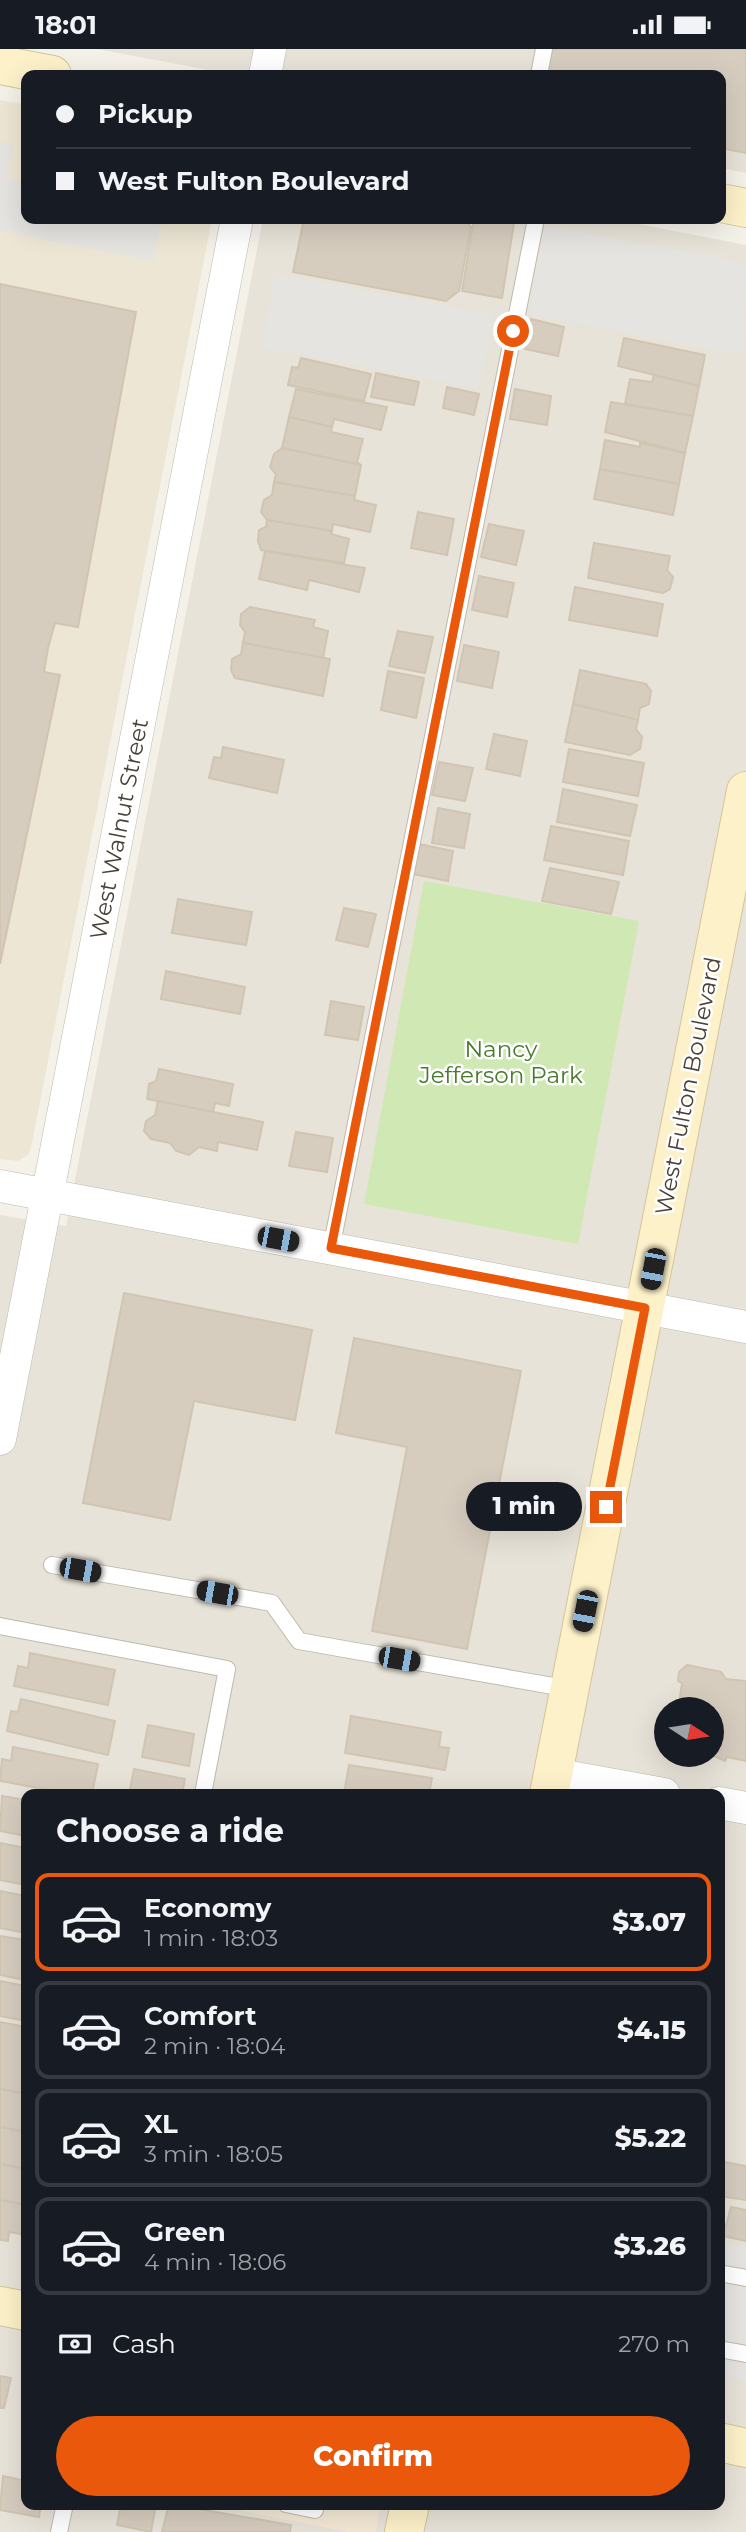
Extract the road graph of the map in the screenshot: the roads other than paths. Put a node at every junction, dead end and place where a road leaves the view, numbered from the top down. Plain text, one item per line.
1 (270, 49) edge
2 (544, 49) edge
3 (0, 65) edge
4 (26, 70) edge
5 (266, 70) edge
6 (540, 70) edge
7 (726, 204) edge
8 (746, 208) edge
9 (236, 224) edge
10 (535, 224) edge
11 (746, 791) edge
12 (0, 1186) edge
13 (48, 1195) junction
14 (331, 1248) junction
15 (645, 1308) junction
16 (746, 1327) edge
17 (0, 1439) edge
18 (52, 1565) dead end
19 (0, 1626) edge
20 (570, 1689) junction
21 (551, 1784) edge
22 (204, 1789) edge
23 (608, 1789) edge
24 (725, 1805) edge
25 (746, 1808) edge
26 (725, 2274) edge
27 (746, 2278) edge
28 (0, 2306) edge
29 (21, 2310) edge
30 (725, 2350) edge
31 (746, 2354) edge
32 (725, 2443) edge
33 (746, 2448) edge
34 (64, 2510) edge
35 (409, 2510) edge
36 (59, 2532) edge
37 (404, 2532) edge

1 - 5 street
2 - 6 lane
3 - 4 street
7 - 8 street
9 - 13 street, West Walnut Street
10 - 14 lane
11 - 15 street, West Fulton Boulevard
12 - 13 street
13 - 14 street
13 - 17 street, West Walnut Street
14 - 15 street
15 - 16 street
15 - 20 street, West Fulton Boulevard
18 - 20 lane
19 - 22 lane
20 - 21 street, West Fulton Boulevard
21 - 23 street
24 - 25 street
26 - 27 lane
28 - 29 street
30 - 31 lane
32 - 33 street
34 - 36 lane
35 - 37 street

